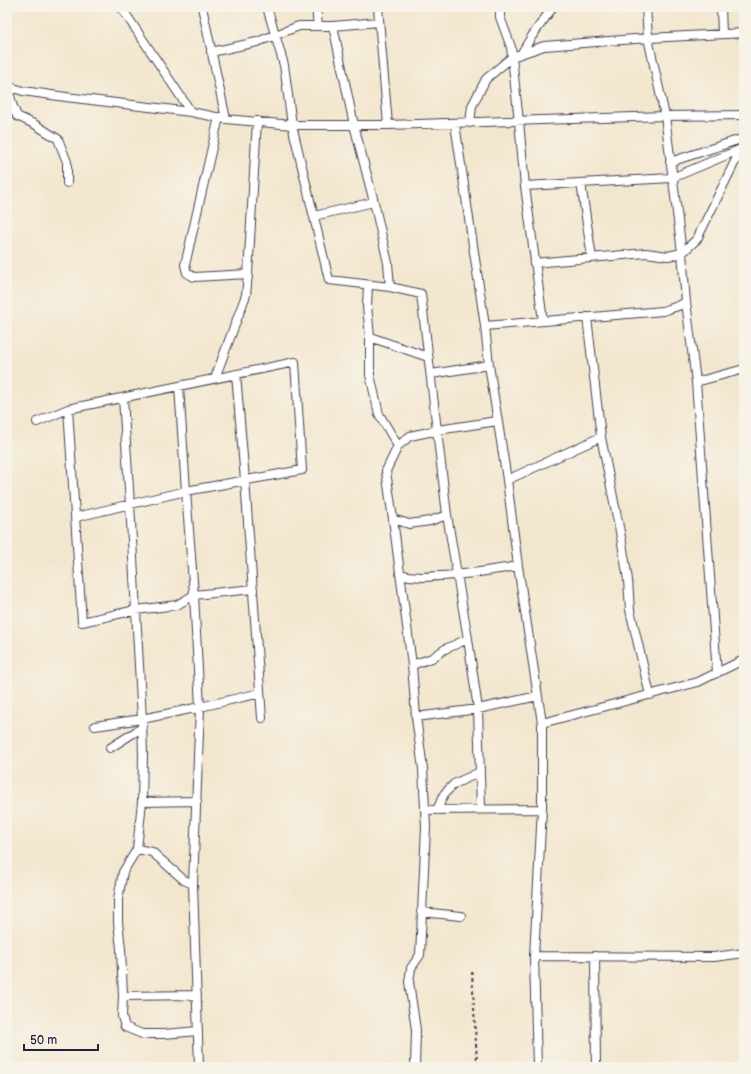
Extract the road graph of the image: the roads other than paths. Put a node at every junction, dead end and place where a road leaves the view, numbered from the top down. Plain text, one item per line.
1 (121, 7) edge
2 (202, 7) edge
3 (267, 7) edge
4 (316, 7) edge
5 (378, 7) edge
6 (500, 7) edge
7 (553, 7) edge
8 (646, 7) edge
9 (721, 7) edge
10 (379, 22) junction
11 (318, 26) junction
12 (333, 26) junction
13 (744, 33) edge
14 (722, 34) junction
15 (275, 35) junction
16 (648, 38) junction
17 (211, 52) junction
18 (521, 54) junction
19 (512, 57) junction
20 (7, 86) edge
21 (191, 112) junction
22 (744, 115) edge
23 (665, 116) junction
24 (223, 118) junction
25 (256, 121) junction
26 (519, 122) junction
27 (470, 123) junction
28 (455, 124) junction
29 (292, 125) junction
30 (354, 125) junction
31 (388, 125) junction
32 (744, 138) edge
33 (743, 146) edge
34 (670, 162) junction
35 (672, 178) junction
36 (67, 183) dead end
37 (581, 183) junction
38 (525, 186) junction
39 (374, 202) junction
40 (314, 216) junction
41 (682, 253) junction
42 (592, 258) junction
43 (534, 263) junction
44 (248, 274) junction
45 (368, 285) junction
46 (390, 288) junction
47 (686, 302) junction
48 (587, 317) junction
49 (542, 321) junction
50 (485, 326) junction
51 (370, 337) junction
52 (428, 357) junction
53 (489, 365) junction
54 (744, 369) edge
55 (236, 374) junction
56 (431, 374) junction
57 (215, 378) junction
58 (696, 382) junction
59 (179, 386) junction
60 (123, 398) junction
61 (68, 409) junction
62 (497, 421) junction
63 (37, 422) dead end
64 (438, 430) junction
65 (601, 437) junction
66 (398, 446) junction
67 (245, 480) junction
68 (507, 480) junction
69 (186, 491) junction
70 (130, 504) junction
71 (447, 515) junction
72 (76, 517) junction
73 (393, 519) junction
74 (518, 566) junction
75 (400, 574) junction
76 (458, 576) junction
77 (253, 589) junction
78 (194, 595) junction
79 (136, 610) junction
80 (468, 639) junction
81 (744, 661) edge
82 (412, 665) junction
83 (717, 673) junction
84 (260, 693) junction
85 (650, 695) junction
86 (538, 696) junction
87 (200, 707) junction
88 (478, 709) junction
89 (416, 717) junction
90 (262, 718) dead end
91 (142, 723) junction
92 (542, 723) junction
93 (95, 726) dead end
94 (110, 748) dead end
95 (480, 772) junction
96 (197, 801) junction
97 (142, 802) junction
98 (542, 809) junction
99 (425, 810) junction
100 (437, 810) junction
101 (481, 810) junction
102 (137, 849) junction
103 (193, 884) junction
104 (421, 912) junction
105 (461, 916) dead end
106 (744, 953) edge
107 (534, 956) junction
108 (595, 956) junction
109 (197, 995) junction
110 (123, 996) junction
111 (198, 1031) junction
112 (199, 1067) edge
113 (415, 1067) edge
114 (537, 1067) edge
115 (596, 1067) edge

1 - 21 street
2 - 17 street
3 - 15 street
4 - 11 street
5 - 10 street
6 - 19 street
7 - 18 street
8 - 16 street
9 - 14 street
10 - 12 street
10 - 31 street
11 - 12 street
11 - 15 street
12 - 30 street
13 - 14 street
14 - 16 street
15 - 17 street
15 - 29 street
16 - 18 street
16 - 23 street
17 - 24 street
18 - 19 street
19 - 26 street
19 - 27 street
20 - 21 street
20 - 36 street
21 - 24 street
22 - 23 street
23 - 26 street
23 - 34 street
24 - 25 street
24 - 44 street
25 - 29 street
25 - 44 street
26 - 27 street
26 - 38 street
27 - 28 street
28 - 31 street
28 - 50 street
29 - 30 street
29 - 40 street
30 - 31 street
30 - 39 street
32 - 34 street
33 - 35 street
33 - 41 street
34 - 35 street
35 - 37 street
35 - 41 street
37 - 38 street
37 - 42 street
38 - 43 street
39 - 40 street
39 - 46 street
40 - 45 street
41 - 42 street
41 - 47 street
42 - 43 street
43 - 49 street
44 - 57 street
45 - 46 street
45 - 51 street
46 - 52 street
47 - 48 street
47 - 58 street
48 - 49 street
48 - 65 street
49 - 50 street
50 - 53 street
51 - 52 street
51 - 66 street
52 - 56 street
53 - 56 street
53 - 62 street
54 - 58 street
55 - 57 street
55 - 67 street
55 - 67 street
56 - 64 street
57 - 59 street
58 - 83 street
59 - 60 street
59 - 69 street
60 - 61 street
60 - 70 street
61 - 63 street
61 - 72 street
62 - 64 street
62 - 68 street
64 - 66 street
64 - 71 street
65 - 68 street
65 - 85 street
66 - 73 street
67 - 69 street
67 - 77 street
68 - 74 street
69 - 70 street
69 - 78 street
70 - 72 street
70 - 79 street
71 - 73 street
71 - 76 street
72 - 79 street
73 - 75 street
74 - 76 street
74 - 86 street
75 - 76 street
75 - 82 street
76 - 80 street
77 - 78 street
77 - 84 street
78 - 79 street
78 - 87 street
79 - 91 street
80 - 82 street
80 - 88 street
81 - 83 street
82 - 89 street
83 - 85 street
84 - 87 street
84 - 90 street
85 - 92 street
86 - 88 street
86 - 92 street
87 - 91 street
87 - 96 street
88 - 89 street
88 - 95 street
89 - 99 street
91 - 93 street
91 - 94 street
91 - 97 street
92 - 98 street
95 - 100 street
95 - 101 street
96 - 97 street
96 - 103 street
97 - 102 street
98 - 101 street
98 - 107 street
99 - 100 street
99 - 104 street
100 - 101 street
102 - 103 street
102 - 110 street
103 - 109 street
104 - 105 street
104 - 113 street
106 - 108 street
107 - 108 street
107 - 114 street
108 - 115 street
109 - 110 street
109 - 111 street
110 - 111 street
111 - 112 street

